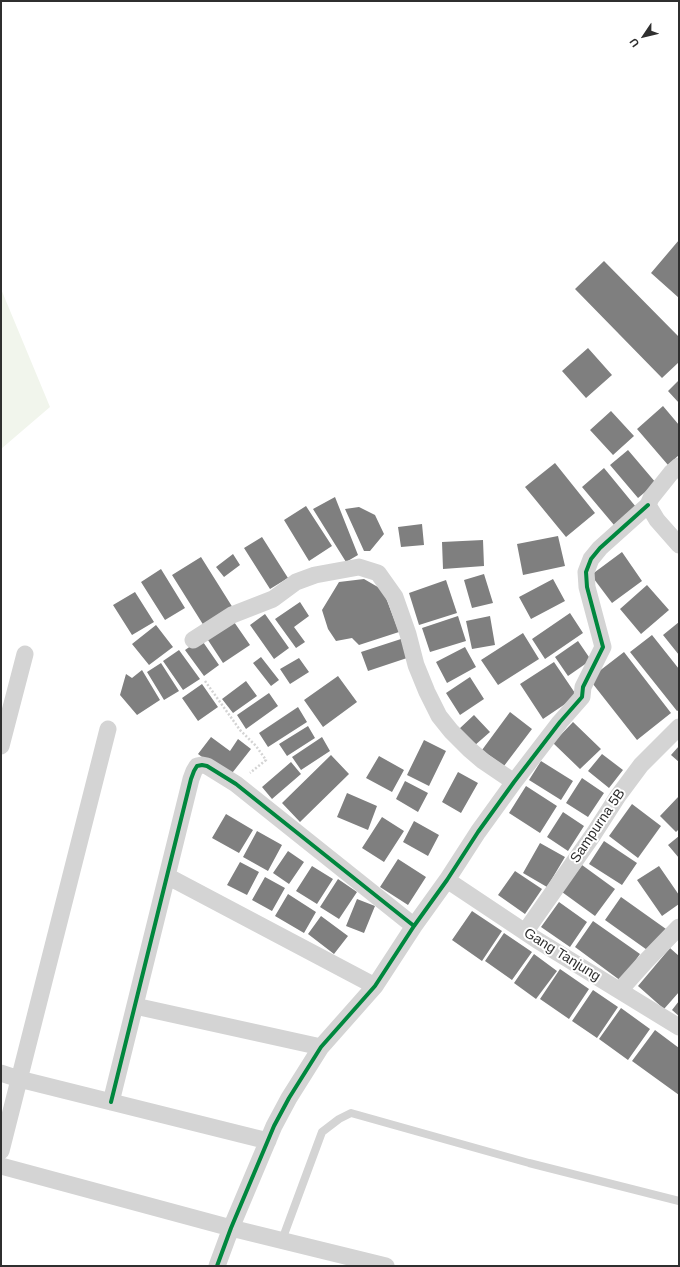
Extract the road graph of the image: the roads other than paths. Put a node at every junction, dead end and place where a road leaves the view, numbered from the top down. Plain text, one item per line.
1 (679, 466) edge
2 (648, 505) junction
3 (679, 545) edge
4 (193, 640) dead end
5 (25, 654) dead end
6 (679, 727) edge
7 (108, 729) dead end
8 (1, 746) edge
9 (514, 782) junction
10 (167, 876) junction
11 (447, 880) junction
12 (414, 926) junction
13 (679, 927) edge
14 (525, 932) junction
15 (375, 986) junction
16 (620, 990) junction
17 (136, 1006) junction
18 (679, 1027) edge
19 (321, 1047) junction
20 (1, 1073) edge
21 (19, 1079) junction
22 (112, 1102) junction
23 (268, 1141) junction
24 (1, 1151) edge
25 (1, 1166) edge
26 (679, 1201) edge
27 (231, 1228) junction
28 (282, 1240) junction
29 (217, 1266) edge
30 (386, 1266) edge

1 - 2 street
2 - 3 street
2 - 9 street
4 - 9 street
5 - 8 street
6 - 14 street, Sampurna 5B
7 - 21 street
9 - 11 street
10 - 12 street
10 - 15 street
10 - 17 street
11 - 12 street
11 - 14 street, Gang Tanjung
12 - 15 street
13 - 16 street
14 - 16 street, Gang Tanjung
15 - 19 street
16 - 18 street, Gang Tanjung
17 - 19 street
17 - 22 street
19 - 23 street
20 - 21 street
21 - 22 street
21 - 24 street
22 - 23 street
23 - 27 street
25 - 27 street
26 - 28 lane
27 - 28 street
27 - 29 street
28 - 30 street

